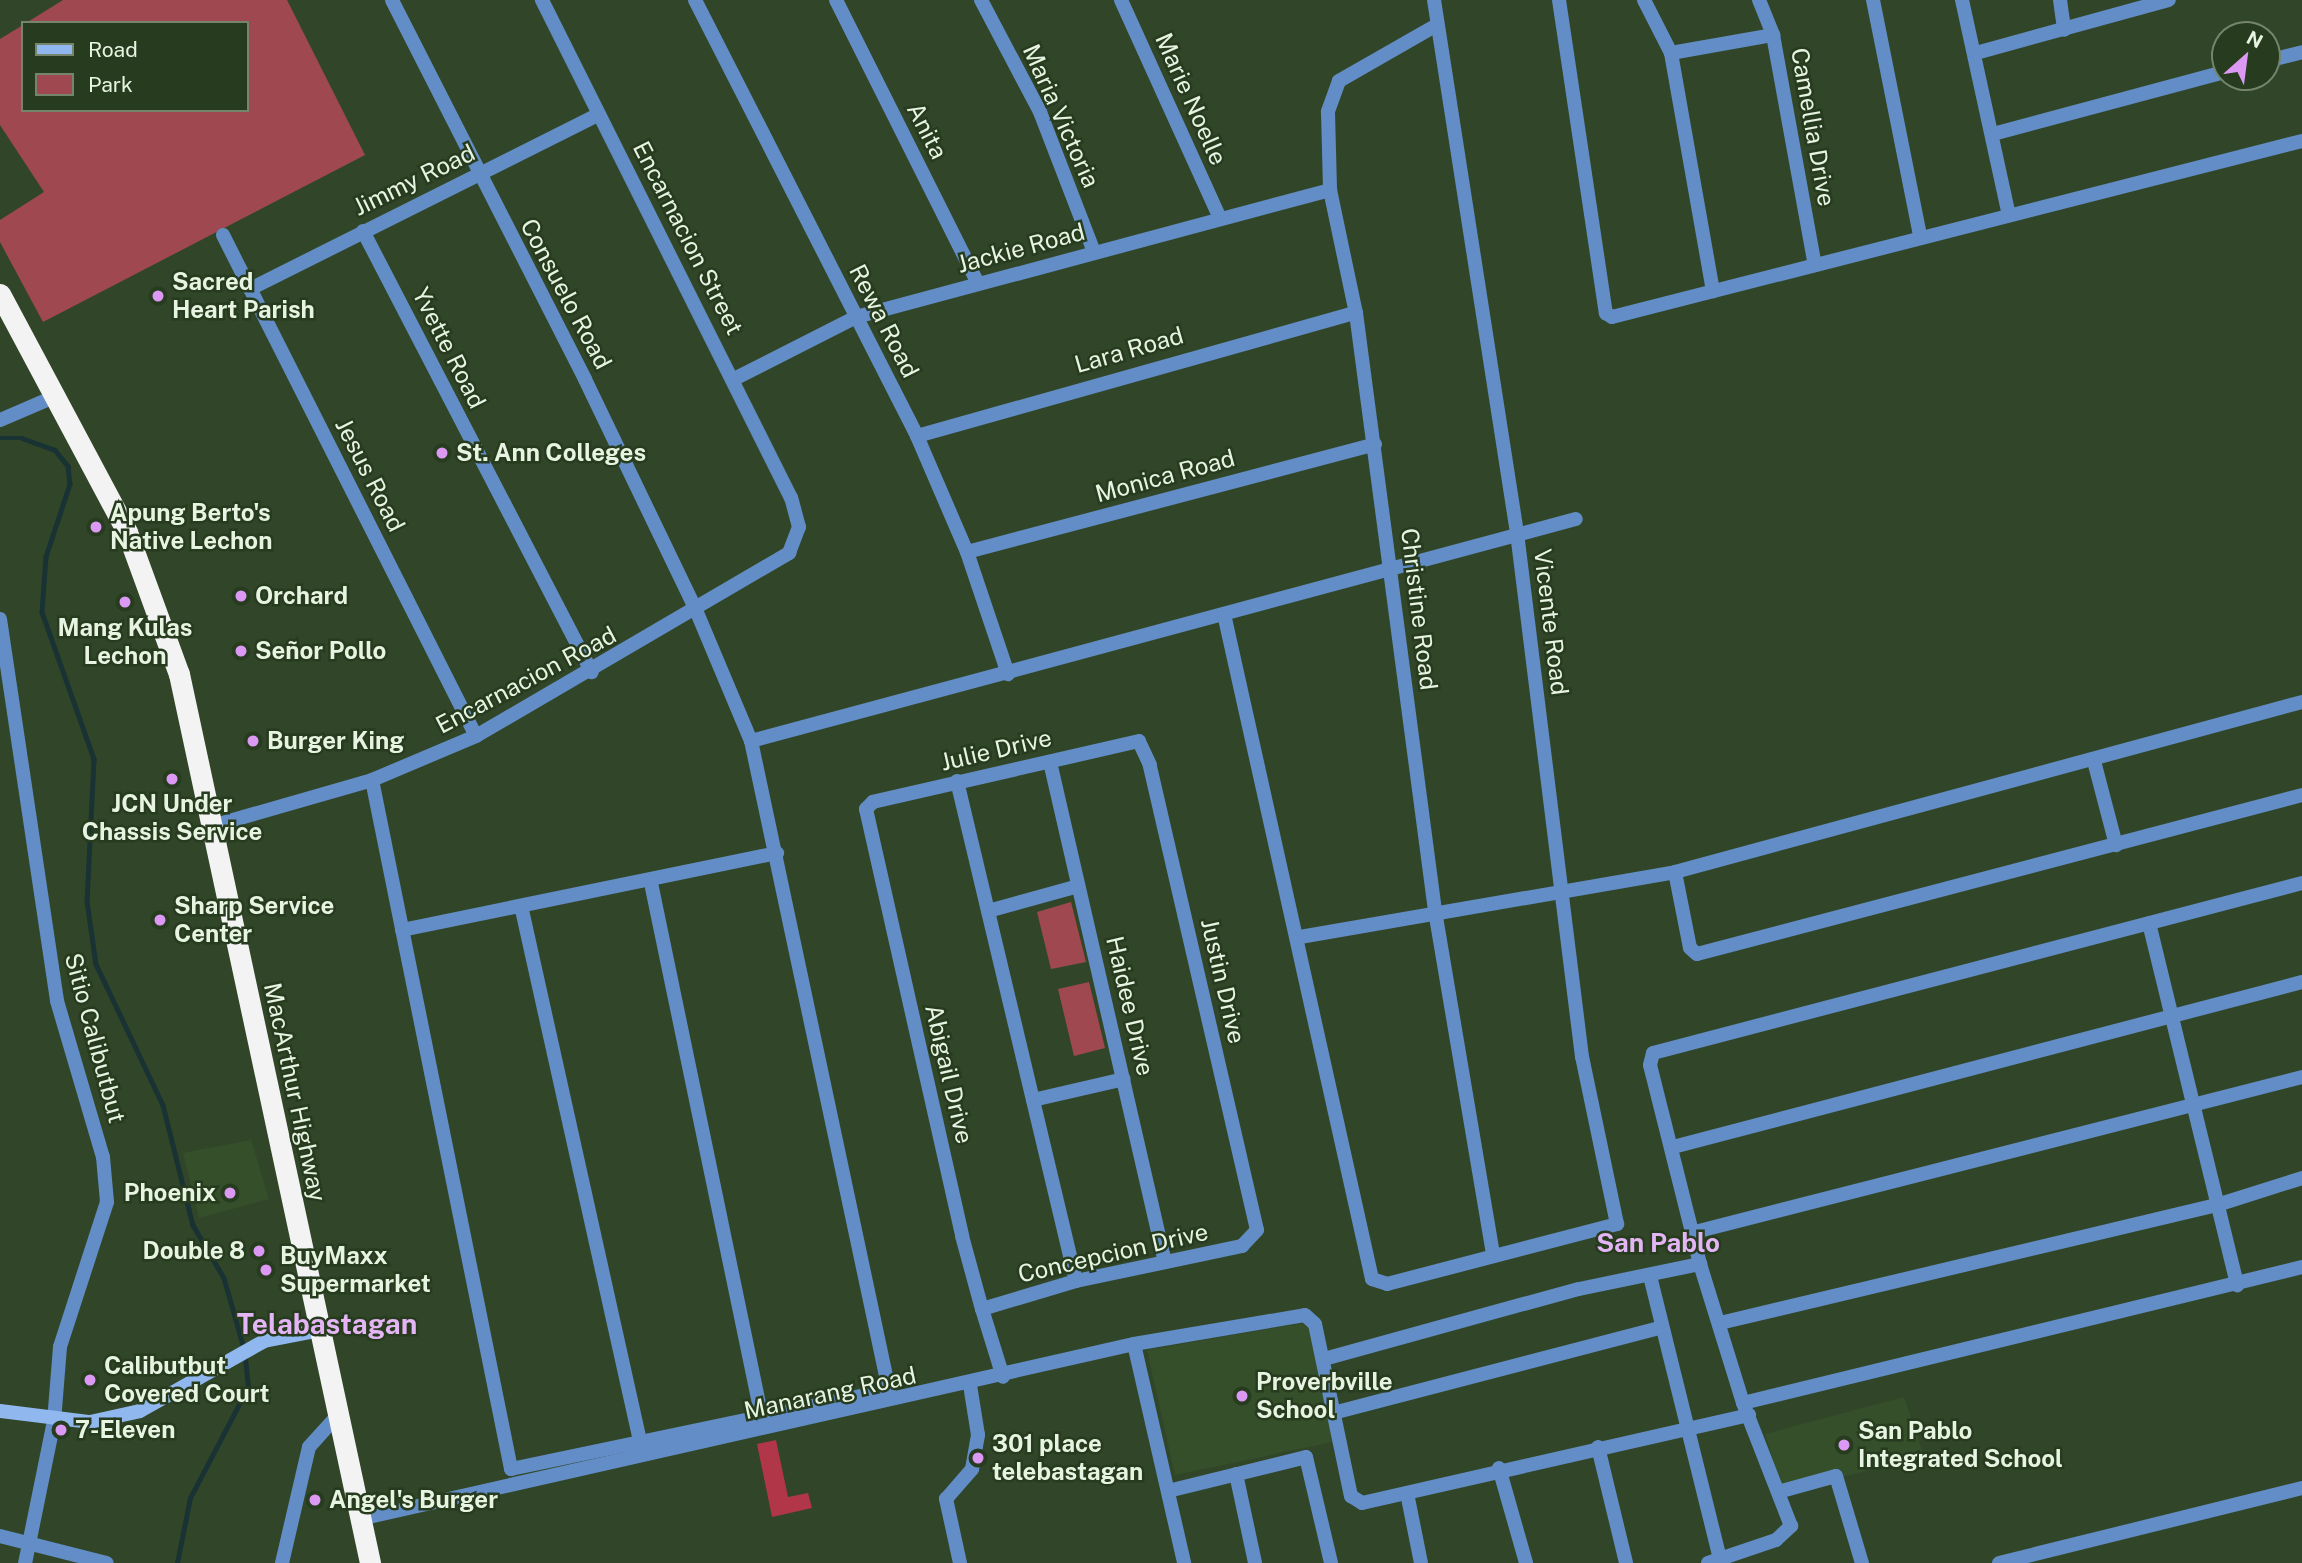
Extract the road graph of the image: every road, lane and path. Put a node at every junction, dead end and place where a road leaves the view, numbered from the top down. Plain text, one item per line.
1 (392, 0) edge
2 (542, 0) edge
3 (695, 0) edge
4 (836, 0) edge
5 (981, 0) edge
6 (1121, 0) edge
7 (1434, 0) edge
8 (1559, 0) edge
9 (1644, 0) edge
10 (1759, 0) edge
11 (1873, 0) edge
12 (1962, 0) edge
13 (2060, 0) edge
14 (2169, 0) edge
15 (2139, 4) edge
16 (1435, 26) junction
17 (2064, 30) junction
18 (1773, 35) junction
19 (2302, 52) edge
20 (1976, 53) junction
21 (1671, 54) junction
22 (2281, 57) edge
23 (2211, 76) edge
24 (599, 114) junction
25 (1993, 134) junction
26 (2302, 141) edge
27 (478, 174) junction
28 (1330, 190) junction
29 (2009, 215) junction
30 (1219, 216) junction
31 (363, 231) junction
32 (223, 235) dead end
33 (1920, 235) junction
34 (1094, 252) junction
35 (1815, 265) junction
36 (977, 282) junction
37 (250, 289) junction
38 (1713, 291) junction
39 (0, 294) edge
40 (1356, 313) junction
41 (856, 317) junction
42 (734, 379) junction
43 (56, 396) junction
44 (0, 420) edge
45 (917, 436) junction
46 (1375, 444) junction
47 (791, 498) joint
48 (1576, 519) dead end
49 (1517, 533) junction
50 (967, 552) junction
51 (1390, 568) junction
52 (696, 610) junction
53 (1224, 614) junction
54 (0, 619) edge
55 (592, 672) junction
56 (1008, 674) junction
57 (2302, 702) edge
58 (476, 736) junction
59 (751, 741) junction
60 (1133, 741) joint
61 (2094, 761) junction
62 (1049, 762) junction
63 (372, 780) junction
64 (957, 781) junction
65 (2302, 795) edge
66 (869, 804) joint
67 (212, 826) junction
68 (2116, 845) junction
69 (777, 853) junction
70 (1675, 872) junction
71 (651, 883) junction
72 (2302, 883) edge
73 (1078, 886) junction
74 (1564, 893) junction
75 (522, 910) junction
76 (988, 911) junction
77 (1435, 911) junction
78 (2149, 923) junction
79 (402, 930) junction
80 (1300, 937) junction
81 (2302, 982) edge
82 (2171, 1017) junction
83 (2302, 1077) edge
84 (1125, 1079) junction
85 (1033, 1100) junction
86 (2192, 1107) junction
87 (1673, 1147) junction
88 (2302, 1178) edge
89 (2217, 1205) junction
90 (1691, 1233) junction
91 (1254, 1240) joint
92 (1493, 1255) junction
93 (1165, 1262) junction
94 (1700, 1264) junction
95 (2302, 1267) edge
96 (1650, 1276) junction
97 (1076, 1281) junction
98 (2237, 1285) junction
99 (982, 1308) junction
100 (1720, 1323) junction
101 (1659, 1328) junction
102 (320, 1330) junction
103 (1135, 1344) junction
104 (1324, 1359) junction
105 (1003, 1377) junction
106 (971, 1385) junction
107 (1746, 1409) junction
108 (0, 1410) edge
109 (1337, 1412) junction
110 (338, 1416) junction
111 (762, 1418) junction
112 (54, 1421) junction
113 (1686, 1429) junction
114 (640, 1441) junction
115 (1598, 1447) junction
116 (1499, 1468) junction
117 (1236, 1474) junction
118 (2302, 1488) edge
119 (1168, 1491) junction
120 (1778, 1492) junction
121 (1407, 1493) junction
122 (360, 1520) junction
123 (0, 1536) edge
124 (29, 1542) junction
125 (1714, 1561) edge
126 (25, 1563) edge
127 (107, 1563) edge
128 (282, 1563) edge
129 (370, 1563) edge
130 (960, 1563) edge
131 (1184, 1563) edge
132 (1255, 1563) edge
133 (1331, 1563) edge
134 (1421, 1563) edge
135 (1526, 1563) edge
136 (1626, 1563) edge
137 (1862, 1563) edge
138 (1999, 1563) edge

1 - 27 street, Consuelo Road
2 - 24 street, Encarnacion Street
3 - 41 street, Rewa Road
4 - 36 street, Anita
5 - 34 street, Maria Victoria
6 - 30 street, Marie Noelle
7 - 16 street, Vicente Road
8 - 38 street
9 - 21 street
10 - 18 street, Camellia Drive
11 - 33 street
12 - 20 street
13 - 17 street
14 - 15 street
15 - 17 street
16 - 28 street, Christine Road
16 - 49 street, Vicente Road
17 - 20 street
18 - 21 street
18 - 35 street, Camellia Drive
19 - 22 street
20 - 25 street
21 - 38 street
23 - 25 street
24 - 27 street, Jimmy Road
24 - 42 street, Encarnacion Street
25 - 29 street
26 - 29 street
27 - 31 street, Jimmy Road
27 - 52 street, Consuelo Road
28 - 30 street, Jackie Road
28 - 40 street, Christine Road
29 - 33 street
30 - 34 street, Jackie Road
31 - 37 street, Jimmy Road
31 - 55 street, Yvette Road
32 - 37 street, Jesus Road
33 - 35 street
34 - 36 street, Jackie Road
35 - 38 street
36 - 41 street, Jackie Road
37 - 58 street, Jesus Road
39 - 43 highway, MacArthur Highway
40 - 45 street, Lara Road
40 - 46 street, Christine Road
41 - 42 street, Jackie Road
41 - 45 street, Rewa Road
42 - 47 street, Encarnacion Street
43 - 44 street
43 - 67 highway, MacArthur Highway
45 - 50 street, Rewa Road
46 - 50 street, Monica Road
46 - 51 street, Christine Road
47 - 52 street, Encarnacion Road
48 - 49 street
49 - 51 street
49 - 74 street, Vicente Road
50 - 56 street, Rewa Road
51 - 53 street
51 - 77 street, Christine Road
52 - 55 street, Encarnacion Road
52 - 59 street, Consuelo Road
53 - 56 street
53 - 80 street
54 - 112 street, Sitio Calibutbut
55 - 58 street, Encarnacion Road
56 - 59 street
57 - 61 street
58 - 63 street, Encarnacion Road
59 - 69 street, Consuelo Road
60 - 62 street, Julie Drive
60 - 91 street, Justin Drive
61 - 68 street
61 - 70 street
62 - 64 street, Julie Drive
62 - 73 street, Haidee Drive
63 - 67 street, Encarnacion Road
63 - 79 street
64 - 66 street, Julie Drive
64 - 76 street
65 - 68 street
66 - 99 street, Abigail Drive
67 - 102 highway, MacArthur Highway
68 - 70 street
69 - 71 street
69 - 111 street, Consuelo Road
70 - 74 street
71 - 75 street
71 - 111 street
72 - 78 street
73 - 76 street
73 - 84 street, Haidee Drive
74 - 77 street
74 - 92 street, Vicente Road
75 - 79 street
75 - 114 street
76 - 85 street
77 - 80 street
77 - 92 street, Christine Road
78 - 82 street
78 - 87 street
79 - 114 street
80 - 92 street
81 - 82 street
82 - 86 street
82 - 87 street
83 - 86 street
84 - 85 street
84 - 93 street, Haidee Drive
85 - 97 street
86 - 89 street
86 - 90 street
87 - 90 street
88 - 89 street
89 - 98 street
89 - 100 street
90 - 94 street
91 - 93 street, Concepcion Drive
93 - 97 street, Concepcion Drive
94 - 96 street
94 - 100 street
95 - 98 street
96 - 101 street
96 - 104 street
97 - 99 street, Concepcion Drive
98 - 107 street
99 - 105 street, Abigail Drive
100 - 107 street
101 - 109 street
101 - 113 street
102 - 110 highway, MacArthur Highway
102 - 112 street
103 - 104 street, Manarang Road
103 - 105 street, Manarang Road
103 - 119 street
104 - 109 street
105 - 106 street, Manarang Road
106 - 122 street, Manarang Road
106 - 130 street
107 - 113 street
107 - 120 street
108 - 112 street
109 - 121 street
110 - 122 highway, MacArthur Highway
110 - 128 street
111 - 114 street
112 - 124 street, Sitio Calibutbut
113 - 115 street
113 - 125 street
115 - 116 street
115 - 136 street
116 - 121 street
116 - 135 street
117 - 119 street
117 - 132 street
117 - 133 street
118 - 138 street
119 - 131 street
120 - 125 street
120 - 137 street
121 - 134 street
122 - 129 highway, MacArthur Highway
123 - 124 street
124 - 126 street, Sitio Calibutbut
124 - 127 street

